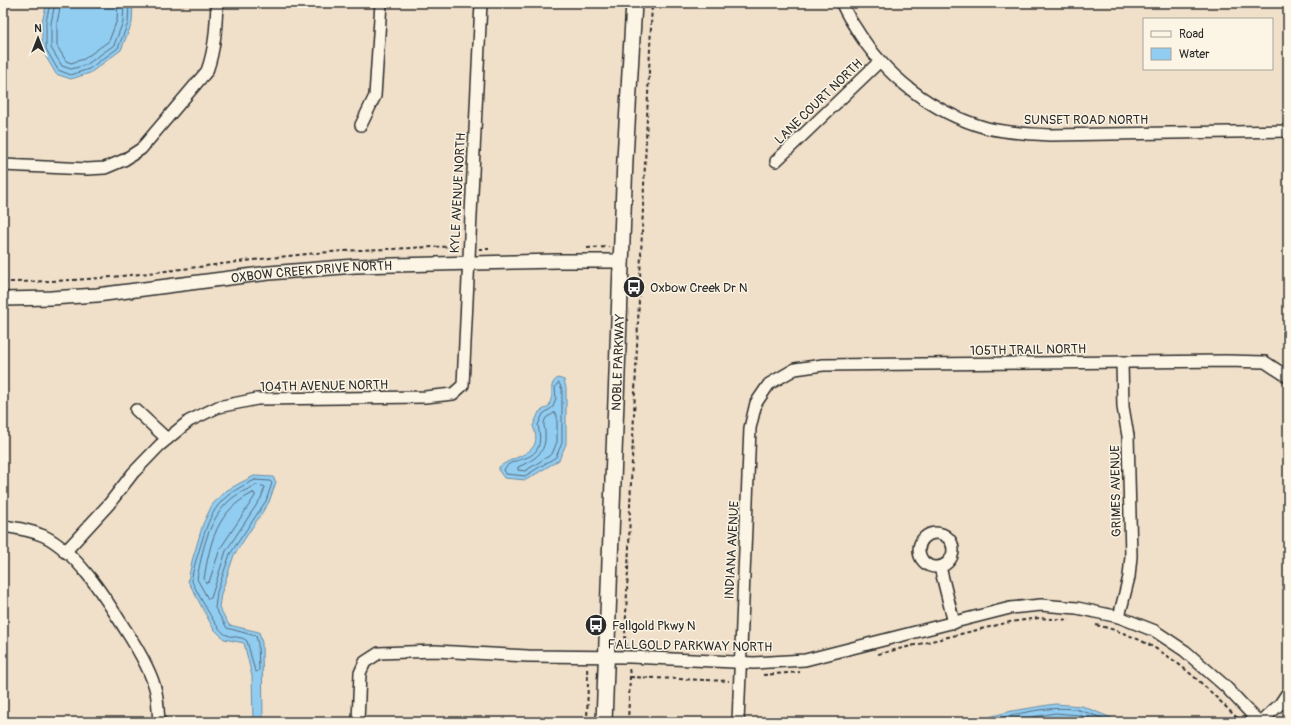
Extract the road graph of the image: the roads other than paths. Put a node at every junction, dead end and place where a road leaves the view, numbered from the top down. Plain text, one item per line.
1 (217, 3) edge
2 (381, 3) edge
3 (481, 3) edge
4 (634, 3) edge
5 (842, 3) edge
6 (879, 62) junction
7 (361, 125) dead end
8 (1288, 131) edge
9 (776, 162) dead end
10 (3, 166) edge
11 (622, 261) junction
12 (468, 263) junction
13 (3, 299) edge
14 (1122, 362) junction
15 (1288, 377) edge
16 (769, 384) joint
17 (463, 385) joint
18 (136, 410) dead end
19 (167, 439) junction
20 (3, 526) edge
21 (65, 552) junction
22 (940, 567) dead end
23 (1119, 618) junction
24 (954, 623) junction
25 (606, 658) junction
26 (740, 662) junction
27 (1288, 692) edge
28 (159, 722) edge
29 (358, 722) edge
30 (604, 722) edge
31 (738, 722) edge
32 (1260, 722) edge

1 - 10 street
2 - 7 street
3 - 12 street, KYLE AVENUE NORTH
4 - 11 main road, NOBLE PARKWAY
5 - 6 street, SUNSET ROAD NORTH
6 - 8 street, SUNSET ROAD NORTH
6 - 9 street, LANE COURT NORTH
11 - 12 street, OXBOW CREEK DRIVE NORTH
11 - 25 main road, NOBLE PARKWAY
12 - 13 street, OXBOW CREEK DRIVE NORTH
12 - 17 street, KYLE AVENUE NORTH
14 - 15 street, 105TH TRAIL NORTH
14 - 16 street, 105TH TRAIL NORTH
14 - 23 street, GRIMES AVENUE
16 - 26 street, INDIANA AVENUE
17 - 19 street, 104TH AVENUE NORTH
18 - 19 street
19 - 21 street, 104TH AVENUE NORTH
20 - 21 street
21 - 28 street
22 - 24 street
23 - 24 street, FALLGOLD PARKWAY NORTH
23 - 32 street, FALLGOLD PARKWAY NORTH
24 - 26 street, FALLGOLD PARKWAY NORTH
25 - 26 street, FALLGOLD PARKWAY NORTH
25 - 29 street, FALLGOLD PARKWAY NORTH
25 - 30 main road, NOBLE PARKWAY
26 - 31 street, INDIANA AVENUE
27 - 32 street

